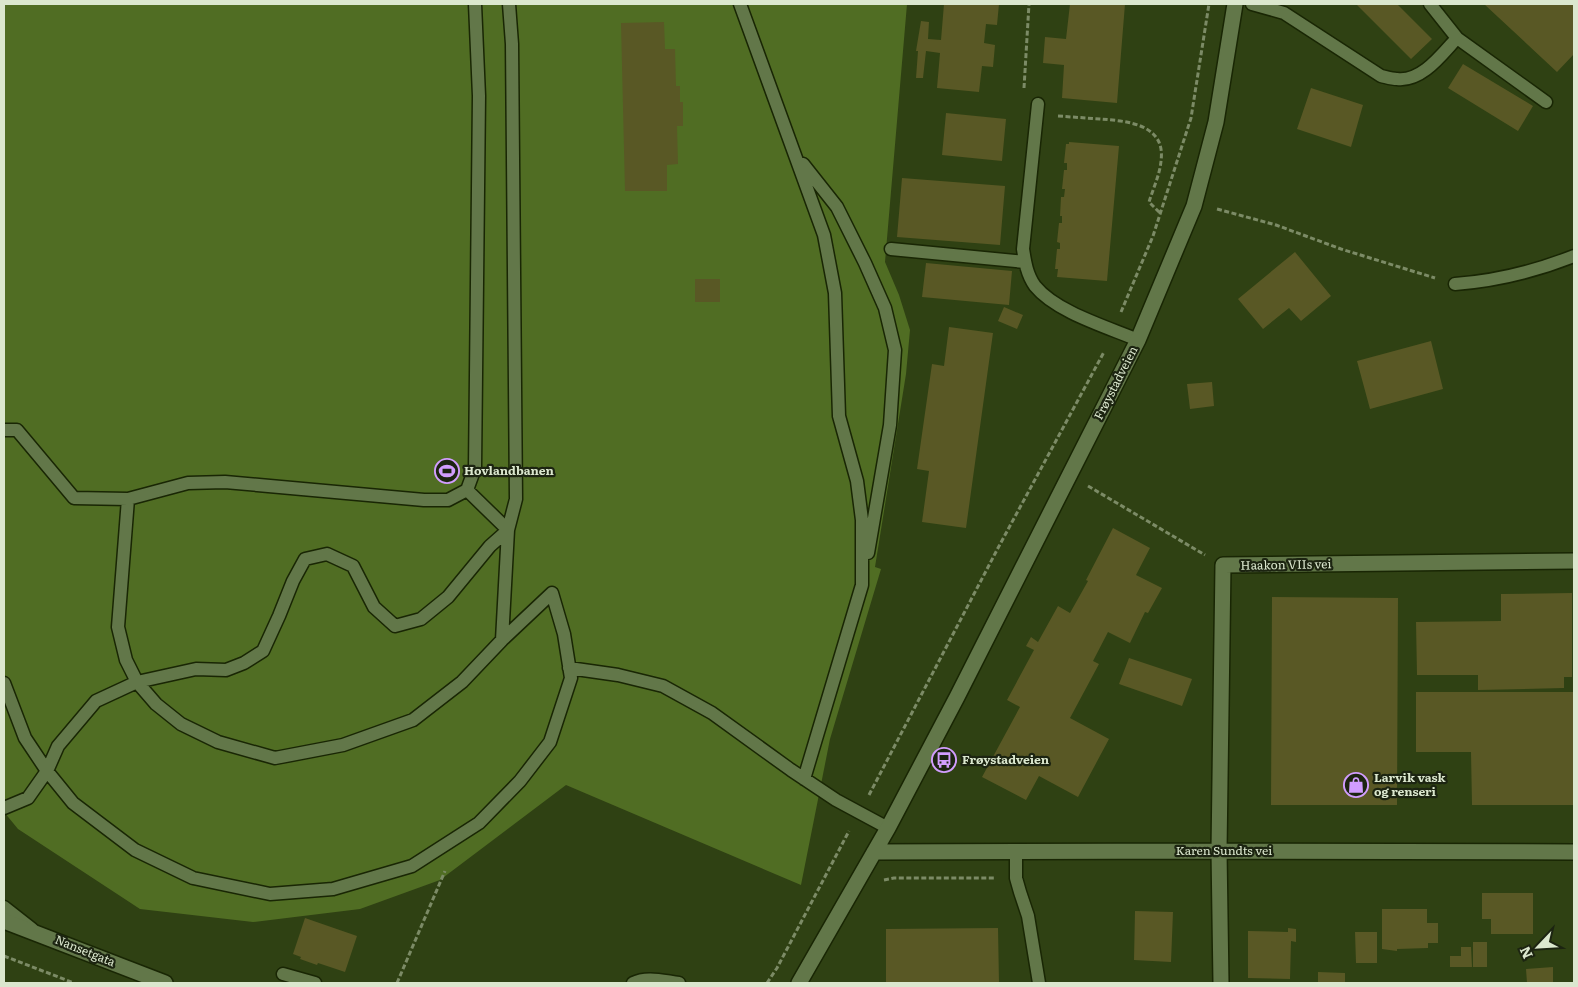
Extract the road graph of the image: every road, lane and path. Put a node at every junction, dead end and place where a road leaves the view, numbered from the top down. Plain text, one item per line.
1 (475, 4) edge
2 (509, 4) edge
3 (740, 4) edge
4 (1029, 4) edge
5 (1209, 4) edge
6 (1235, 4) edge
7 (1252, 4) edge
8 (1430, 4) edge
9 (1457, 38) junction
10 (1546, 102) dead end
11 (1037, 109) junction
12 (795, 154) junction
13 (1194, 206) junction
14 (1160, 213) junction
15 (891, 249) dead end
16 (1574, 256) edge
17 (1025, 262) junction
18 (1455, 284) joint
19 (1113, 330) junction
20 (1138, 340) junction
21 (4, 430) edge
22 (1070, 475) junction
23 (466, 490) junction
24 (128, 499) junction
25 (508, 530) junction
26 (1574, 561) edge
27 (1223, 565) junction
28 (862, 585) junction
29 (502, 640) junction
30 (569, 668) junction
31 (137, 682) junction
32 (4, 683) edge
33 (47, 771) junction
34 (804, 779) junction
35 (4, 808) edge
36 (859, 813) junction
37 (888, 828) junction
38 (1219, 851) junction
39 (874, 852) junction
40 (1016, 852) junction
41 (1574, 852) edge
42 (445, 870) dead end
43 (1016, 878) junction
44 (880, 882) dead end
45 (4, 907) edge
46 (4, 921) edge
47 (38, 933) junction
48 (4, 956) edge
49 (283, 974) dead end
50 (74, 983) edge
51 (166, 983) edge
52 (316, 983) edge
53 (397, 983) edge
54 (632, 983) edge
55 (679, 983) edge
56 (767, 983) edge
57 (799, 983) edge
58 (1039, 983) edge
59 (1221, 983) edge

1 - 23 lane
2 - 25 lane
3 - 12 lane
4 - 11 path
5 - 14 path
6 - 13 street, Frøystadveien
7 - 9 lane
8 - 9 lane
9 - 10 lane
11 - 14 path
11 - 17 lane, Frøystadveien
12 - 28 lane
12 - 28 lane
13 - 18 path
13 - 20 street, Frøystadveien
14 - 19 path
15 - 17 lane
16 - 18 lane
17 - 19 lane, Frøystadveien
19 - 20 lane, Frøystadveien
19 - 36 path
20 - 22 street, Frøystadveien
21 - 24 lane
22 - 27 path
22 - 37 street, Frøystadveien
23 - 24 lane
23 - 25 lane
24 - 31 lane
25 - 29 lane
25 - 31 lane
26 - 27 street, Haakon VIIs vei
27 - 38 street, Haakon VIIs vei
28 - 34 lane
29 - 30 lane
29 - 31 lane
30 - 33 lane
30 - 34 lane
31 - 33 lane
32 - 33 lane
33 - 35 lane
34 - 36 lane
36 - 37 lane
36 - 56 path
37 - 39 street, Frøystadveien
38 - 40 street, Karen Sundts vei
38 - 41 street, Karen Sundts vei
38 - 59 street, Haakon VIIs vei
39 - 40 street, Karen Sundts vei
39 - 57 street, Frøystadveien
40 - 43 lane
42 - 53 path
43 - 44 path
43 - 58 lane
45 - 47 lane
46 - 47 street, Nansetgata
47 - 51 street, Nansetgata
48 - 50 path
49 - 52 lane
54 - 55 lane

